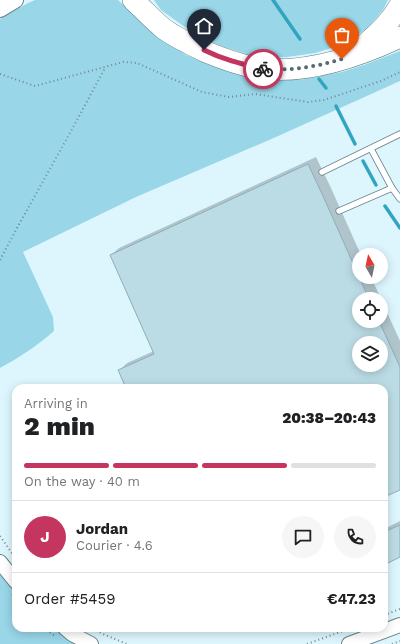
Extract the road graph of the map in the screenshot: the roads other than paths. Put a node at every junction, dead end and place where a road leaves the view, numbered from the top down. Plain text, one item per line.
1 (15, 0) edge
2 (135, 1) edge
3 (400, 5) edge
4 (0, 9) edge
5 (400, 37) edge
6 (352, 56) junction
7 (400, 134) edge
8 (371, 149) junction
9 (322, 172) dead end
10 (392, 188) junction
11 (400, 199) edge
12 (339, 211) dead end
13 (0, 562) edge
14 (12, 577) edge
15 (400, 625) edge
16 (388, 630) edge
17 (70, 632) edge
18 (383, 632) edge
19 (358, 642) edge
20 (91, 644) edge

1 - 4 main road
2 - 6 highway
3 - 6 highway
5 - 6 highway
7 - 8 lane
8 - 9 lane
8 - 10 lane
10 - 11 lane
10 - 12 lane
13 - 14 street
15 - 16 street
17 - 20 street
18 - 19 street

